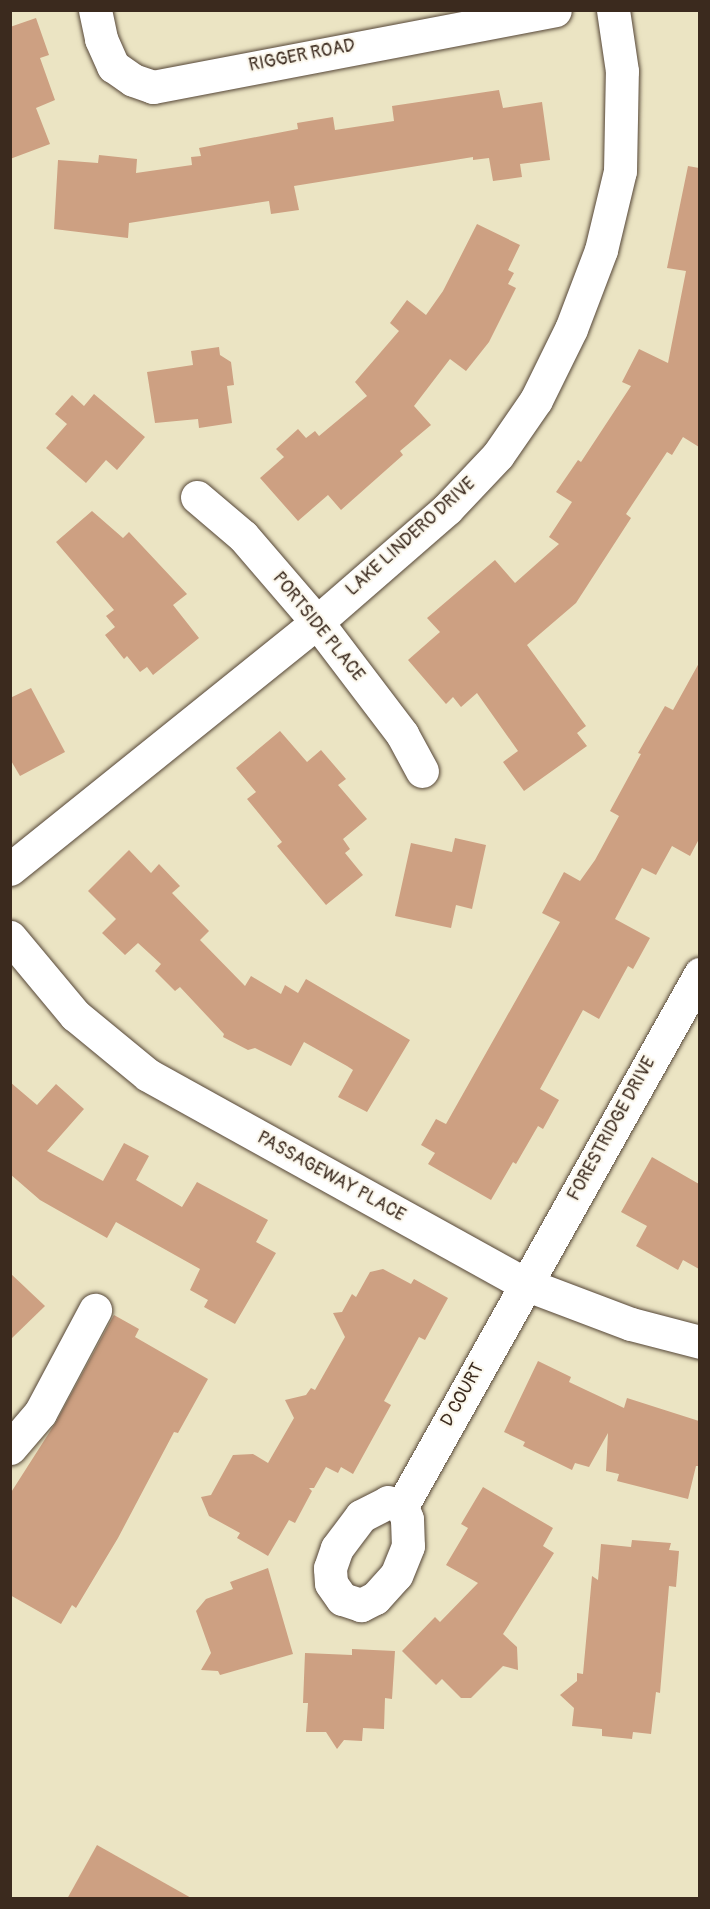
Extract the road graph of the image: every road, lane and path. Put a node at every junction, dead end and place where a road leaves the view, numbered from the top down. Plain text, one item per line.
1 (95, 10) edge
2 (555, 10) edge
3 (613, 10) edge
4 (197, 497) dead end
5 (317, 622) junction
6 (422, 771) dead end
7 (10, 869) edge
8 (10, 937) edge
9 (699, 974) edge
10 (525, 1284) junction
11 (95, 1311) dead end
12 (699, 1342) edge
13 (11, 1448) edge
14 (402, 1506) dead end

1 - 2 street, RIGGER ROAD
3 - 5 street, LAKE LINDERO DRIVE
4 - 5 street, PORTSIDE PLACE
5 - 6 street, PORTSIDE PLACE
5 - 7 street, LAKE LINDERO DRIVE
8 - 10 street, PASSAGEWAY PLACE
9 - 10 street, FORESTRIDGE DRIVE
10 - 12 street, PASSAGEWAY PLACE
10 - 14 street, D COURT
11 - 13 street

